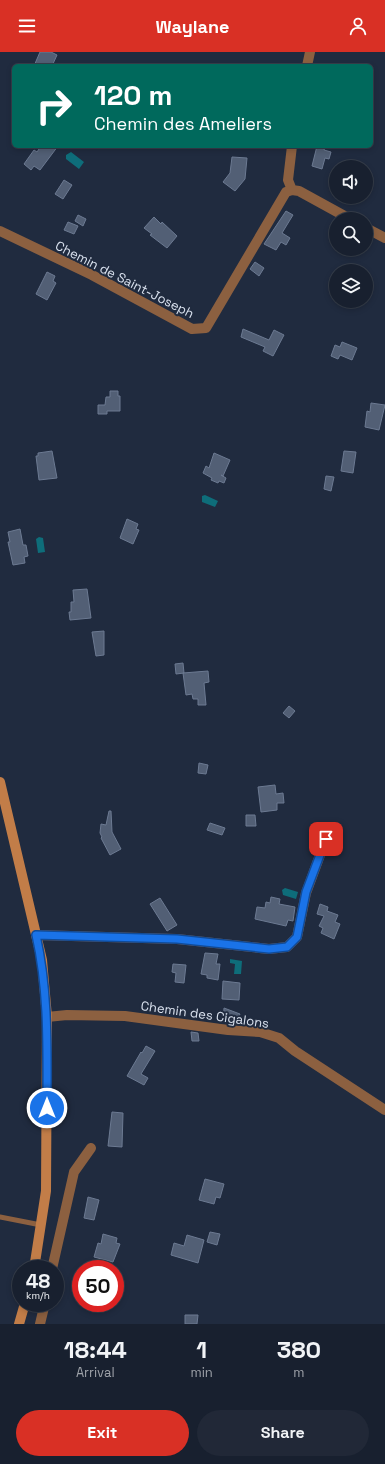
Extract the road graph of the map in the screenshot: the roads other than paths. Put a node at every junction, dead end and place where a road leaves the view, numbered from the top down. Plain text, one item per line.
1 (310, 52) edge
2 (307, 64) edge
3 (292, 148) edge
4 (292, 190) junction
5 (337, 212) edge
6 (0, 231) edge
7 (373, 232) edge
8 (385, 238) edge
9 (0, 782) edge
10 (326, 839) dead end
11 (36, 935) junction
12 (47, 1017) junction
13 (385, 1110) edge
14 (91, 1148) dead end
15 (0, 1217) edge
16 (41, 1225) junction
17 (35, 1260) edge
18 (54, 1260) edge
19 (22, 1312) edge
20 (43, 1312) edge
21 (19, 1324) edge
22 (40, 1324) edge

1 - 2 street
3 - 4 street
4 - 5 street
4 - 6 street, Chemin de Saint-Joseph
7 - 8 street
9 - 11 main road
10 - 11 street
11 - 12 main road
12 - 13 street, Chemin des Cigalons
12 - 16 main road
14 - 18 street
15 - 16 lane
16 - 17 main road
19 - 21 main road
20 - 22 street

